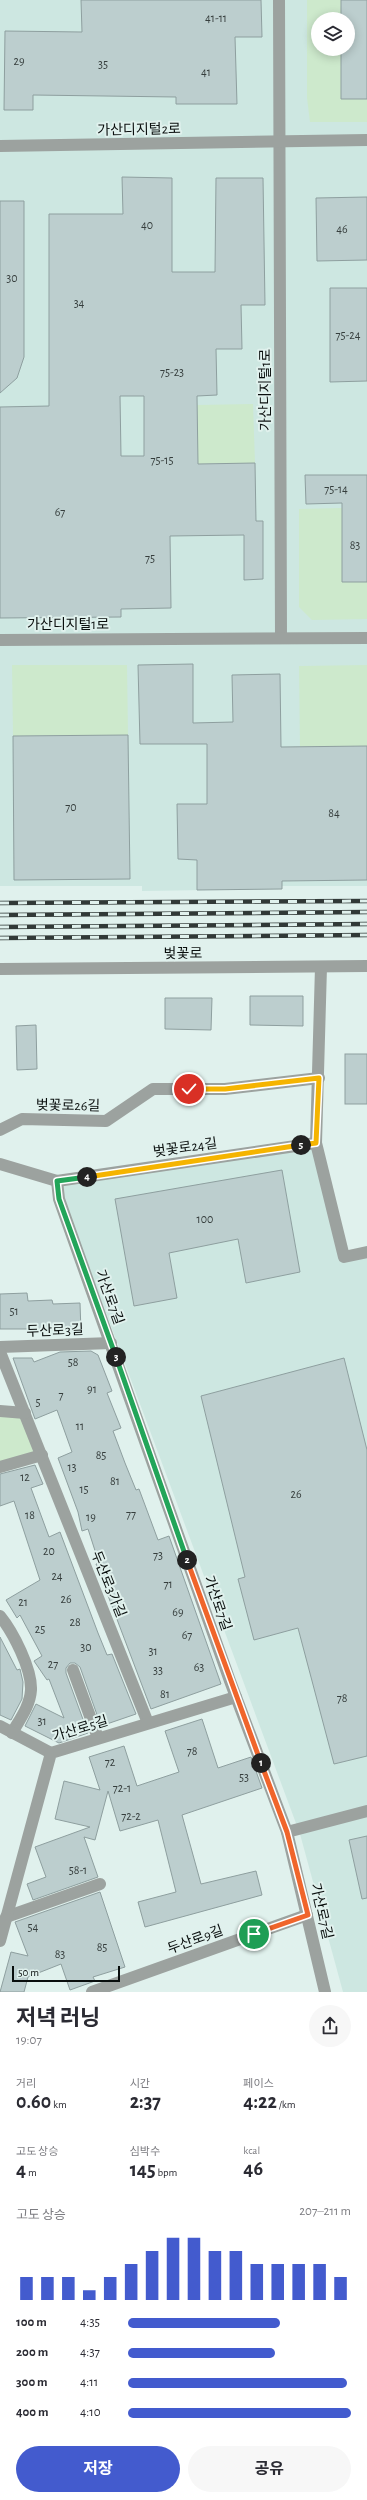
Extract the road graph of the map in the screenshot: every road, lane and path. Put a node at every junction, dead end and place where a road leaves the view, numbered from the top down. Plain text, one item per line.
1 (279, 0) edge
2 (367, 140) edge
3 (278, 141) junction
4 (0, 146) edge
5 (281, 638) junction
6 (367, 638) edge
7 (0, 640) edge
8 (367, 966) edge
9 (321, 967) junction
10 (0, 969) edge
11 (319, 1078) junction
12 (0, 1130) edge
13 (316, 1143) junction
14 (0, 1164) edge
15 (57, 1181) junction
16 (367, 1252) edge
17 (111, 1344) junction
18 (0, 1347) edge
19 (0, 1352) edge
20 (0, 1411) edge
21 (25, 1413) junction
22 (42, 1456) junction
23 (0, 1467) edge
24 (0, 1616) edge
25 (73, 1670) dead end
26 (236, 1697) junction
27 (148, 1723) junction
28 (0, 1726) edge
29 (12, 1733) junction
30 (98, 1738) junction
31 (51, 1753) junction
32 (367, 1811) edge
33 (287, 1832) junction
34 (100, 1884) dead end
35 (308, 1915) junction
36 (6, 1917) junction
37 (0, 1941) edge
38 (92, 1992) edge
39 (325, 1992) edge

1 - 3 street
2 - 3 street, 가산디지털2로
3 - 4 street, 가산디지털2로
3 - 5 street, 가산디지털1로
5 - 6 street, 가산디지털1로
5 - 7 street, 가산디지털1로
8 - 9 street, 벚꽃로
9 - 10 street, 벚꽃로
9 - 11 street
11 - 12 street, 벚꽃로26길
11 - 13 street
13 - 15 street, 벚꽃로24길
13 - 16 street
14 - 15 street
15 - 17 street, 가산로7길
17 - 18 street, 두산로3길
17 - 26 street, 가산로7길
19 - 21 street, 두산로3가길
20 - 21 street
21 - 22 street, 두산로3가길
22 - 23 street
22 - 27 street, 두산로3가길
24 - 29 street
25 - 30 street
26 - 27 street, 가산로5길
26 - 33 street, 가산로7길
27 - 30 street, 가산로5길
28 - 29 street
29 - 31 street
30 - 31 street, 가산로5길
31 - 36 street, 가산로5길
32 - 33 street
33 - 35 street, 가산로7길
34 - 36 street
35 - 38 street, 두산로9길
35 - 39 street, 가산로7길
36 - 37 street, 가산로5길

